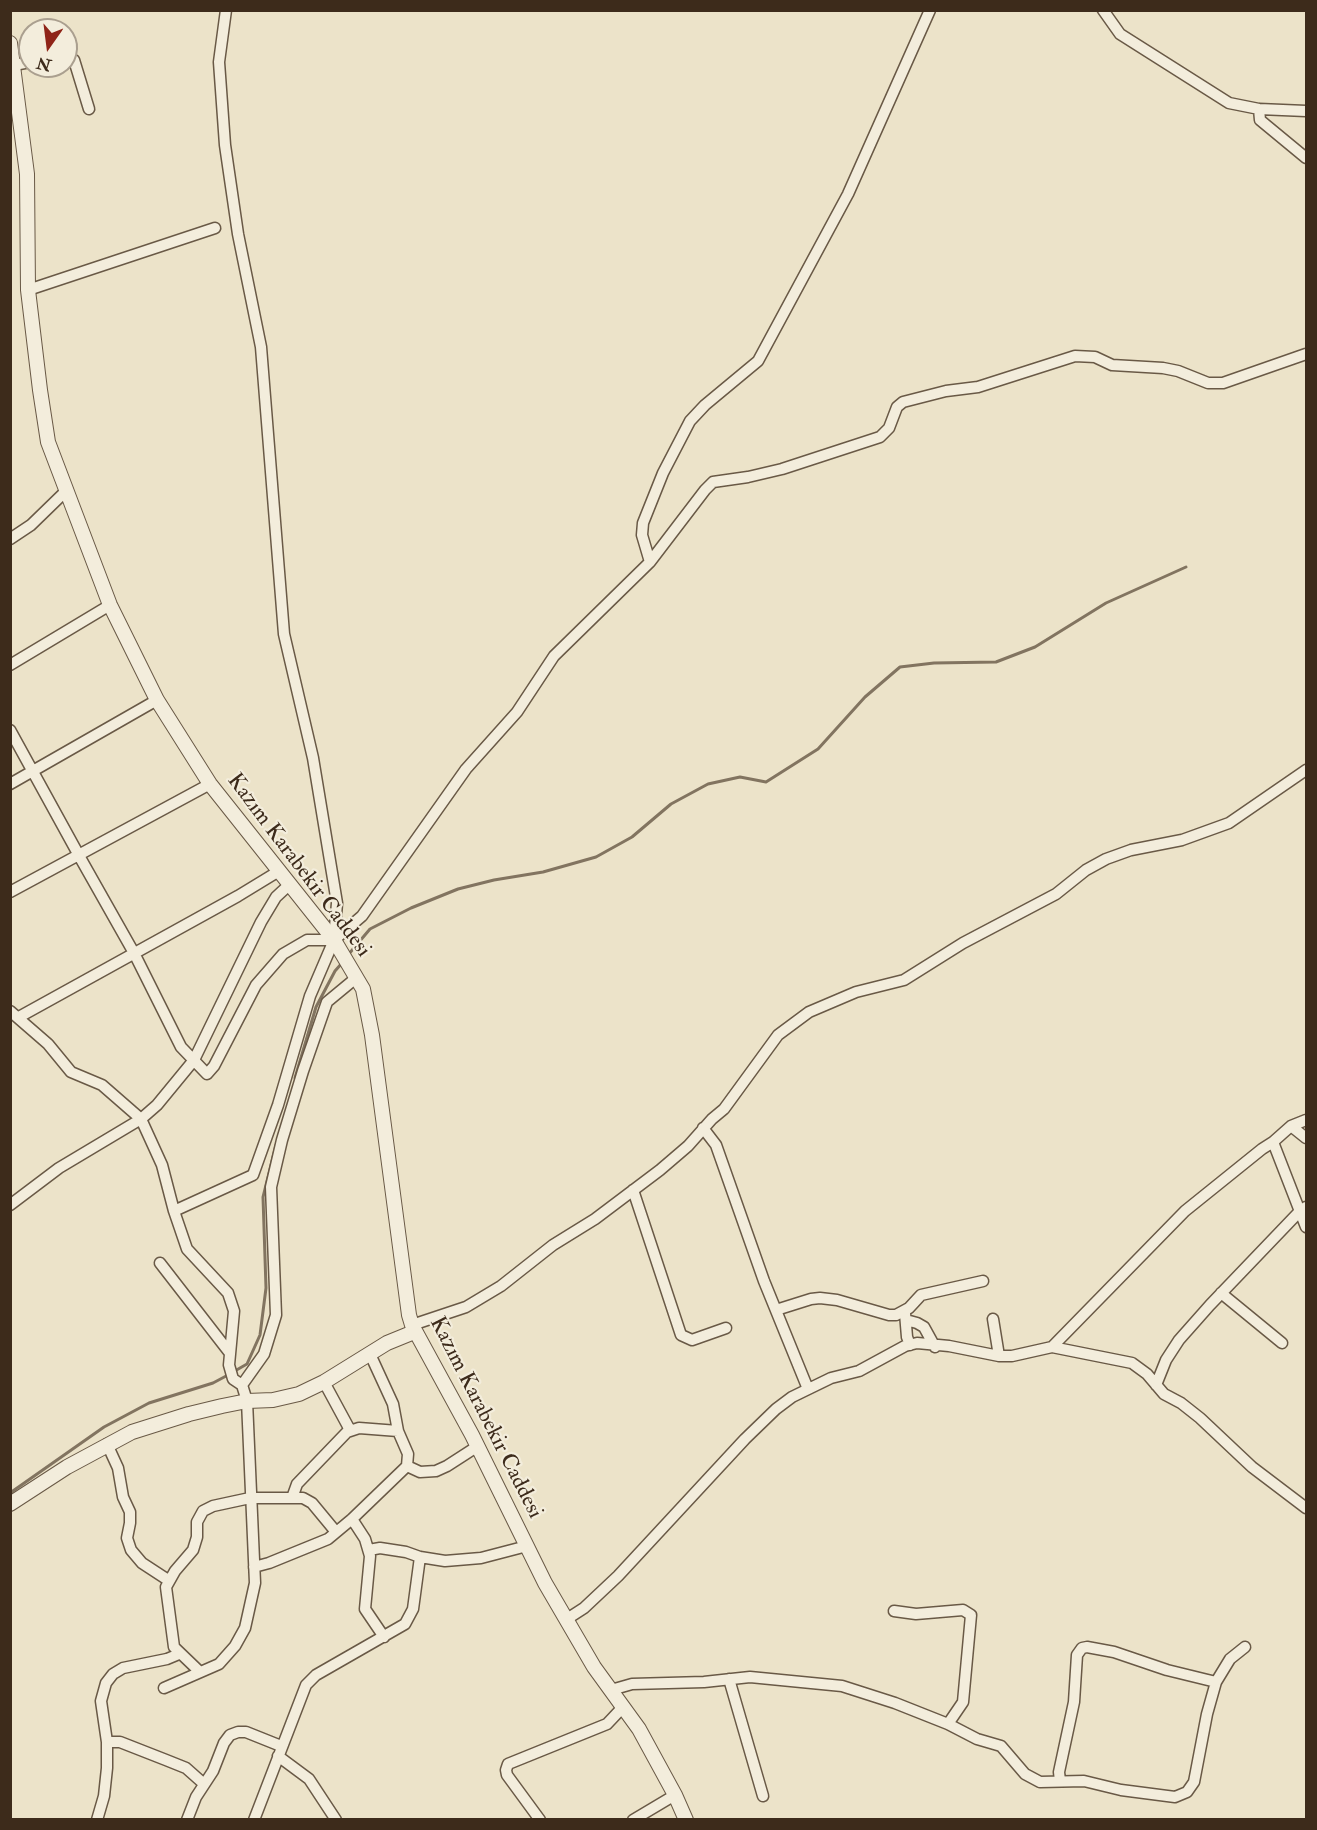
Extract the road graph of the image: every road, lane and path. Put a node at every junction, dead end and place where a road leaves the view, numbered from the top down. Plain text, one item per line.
1 (226, 10) edge
2 (930, 10) edge
3 (1103, 10) edge
4 (11, 44) edge
5 (18, 64) edge
6 (14, 65) junction
7 (78, 73) edge
8 (89, 109) dead end
9 (1306, 111) edge
10 (1259, 113) junction
11 (1306, 158) edge
12 (215, 228) dead end
13 (28, 290) junction
14 (1306, 354) edge
15 (67, 490) junction
16 (10, 539) edge
17 (650, 562) junction
18 (110, 605) junction
19 (10, 665) edge
20 (157, 700) junction
21 (10, 730) edge
22 (1306, 770) edge
23 (33, 771) junction
24 (10, 784) edge
25 (210, 784) junction
26 (78, 855) junction
27 (279, 871) junction
28 (290, 885) junction
29 (10, 892) edge
30 (334, 940) junction
31 (134, 953) junction
32 (356, 978) junction
33 (15, 1014) edge
34 (194, 1060) junction
35 (141, 1119) junction
36 (1306, 1120) edge
37 (1291, 1126) junction
38 (703, 1128) junction
39 (1306, 1138) edge
40 (1273, 1142) junction
41 (633, 1190) junction
42 (10, 1204) edge
43 (1304, 1209) edge
44 (174, 1211) junction
45 (1306, 1227) edge
46 (160, 1263) dead end
47 (983, 1281) dead end
48 (1221, 1293) junction
49 (776, 1310) junction
50 (905, 1316) junction
51 (993, 1319) dead end
52 (413, 1328) junction
53 (726, 1328) dead end
54 (1282, 1343) dead end
55 (910, 1345) junction
56 (935, 1347) junction
57 (1052, 1347) junction
58 (229, 1352) junction
59 (370, 1354) junction
60 (999, 1356) junction
61 (238, 1382) junction
62 (324, 1382) junction
63 (1156, 1385) junction
64 (808, 1389) junction
65 (247, 1401) junction
66 (350, 1430) junction
67 (399, 1431) junction
68 (107, 1444) junction
69 (478, 1446) junction
70 (407, 1466) junction
71 (250, 1498) junction
72 (292, 1498) junction
73 (10, 1504) edge
74 (1306, 1509) edge
75 (352, 1519) junction
76 (336, 1532) junction
77 (527, 1546) junction
78 (369, 1550) junction
79 (420, 1557) junction
80 (254, 1567) junction
81 (168, 1580) junction
82 (894, 1611) dead end
83 (567, 1619) junction
84 (384, 1637) junction
85 (1245, 1647) dead end
86 (179, 1654) junction
87 (200, 1672) junction
88 (729, 1679) junction
89 (1216, 1682) junction
90 (164, 1688) dead end
91 (611, 1690) junction
92 (624, 1707) junction
93 (948, 1724) junction
94 (107, 1742) junction
95 (280, 1751) junction
96 (1060, 1781) junction
97 (204, 1784) junction
98 (675, 1795) junction
99 (763, 1796) dead end
100 (97, 1820) edge
101 (187, 1820) edge
102 (254, 1820) edge
103 (336, 1820) edge
104 (540, 1820) edge
105 (633, 1820) edge
106 (686, 1820) edge

1 - 30 street
2 - 17 street
3 - 10 street
4 - 6 street, Kazım Karabekir Caddesi
5 - 6 street
6 - 13 street, Kazım Karabekir Caddesi
7 - 8 street
9 - 10 street
10 - 11 street
12 - 13 street
13 - 15 street, Kazım Karabekir Caddesi
14 - 17 street
15 - 16 street
15 - 18 street, Kazım Karabekir Caddesi
17 - 30 street
18 - 19 street
18 - 20 street, Kazım Karabekir Caddesi
20 - 23 street
20 - 25 street, Kazım Karabekir Caddesi
21 - 23 street
22 - 38 street
23 - 24 street
23 - 26 street
25 - 26 street
25 - 27 street, Kazım Karabekir Caddesi
26 - 29 street
26 - 31 street
27 - 28 street, Kazım Karabekir Caddesi
27 - 31 street
28 - 30 street, Kazım Karabekir Caddesi
28 - 34 street
30 - 32 street, Kazım Karabekir Caddesi
30 - 34 street
30 - 44 street
31 - 33 street
31 - 34 street
32 - 52 street, Kazım Karabekir Caddesi
32 - 61 street
33 - 35 street
34 - 35 street
35 - 42 street
35 - 44 street
36 - 37 street
37 - 39 street
37 - 40 street
38 - 41 street
38 - 49 street
40 - 43 street
40 - 57 street
41 - 52 street
41 - 53 street
43 - 45 street
43 - 48 street
44 - 58 street
46 - 58 street
47 - 50 street
48 - 54 street
48 - 63 street
49 - 50 street
49 - 64 street
50 - 55 street
50 - 56 street
51 - 60 street
52 - 59 street
52 - 69 street, Kazım Karabekir Caddesi
55 - 56 street
55 - 64 street
56 - 60 street
57 - 60 street
57 - 63 street
58 - 61 street
59 - 62 street
59 - 67 street
61 - 65 street
62 - 65 street
62 - 66 street
63 - 74 street
64 - 83 street
65 - 68 street
65 - 71 street
66 - 67 street
66 - 72 street
67 - 70 street
68 - 73 street
68 - 81 street
69 - 70 street
69 - 77 street, Kazım Karabekir Caddesi
70 - 75 street
71 - 72 street
71 - 80 street
71 - 81 street
72 - 76 street
75 - 76 street
75 - 78 street
76 - 80 street
77 - 79 street
77 - 83 street, Kazım Karabekir Caddesi
78 - 79 street
78 - 84 street
79 - 84 street
80 - 87 street
81 - 86 street
82 - 93 street
83 - 91 street, Kazım Karabekir Caddesi
84 - 95 street
85 - 89 street
86 - 87 street
86 - 94 street
87 - 90 street
88 - 91 street
88 - 93 street
88 - 99 street
89 - 96 street
89 - 96 street
91 - 92 street, Kazım Karabekir Caddesi
92 - 98 street, Kazım Karabekir Caddesi
92 - 104 street
93 - 96 street
94 - 97 street
94 - 100 street
95 - 97 street
95 - 102 street
95 - 103 street
97 - 101 street
98 - 105 street
98 - 106 street, Kazım Karabekir Caddesi

